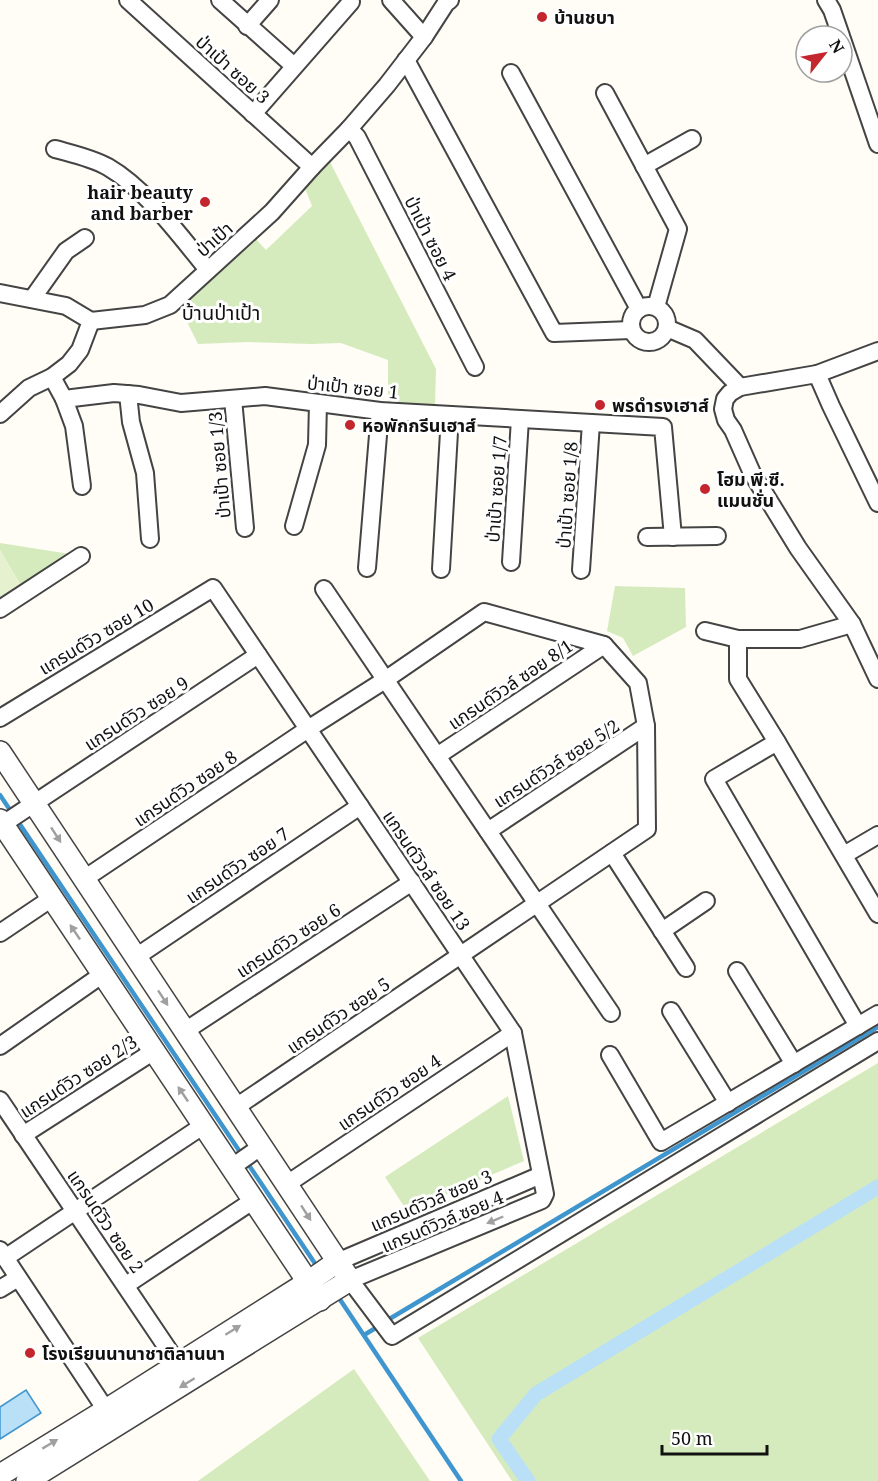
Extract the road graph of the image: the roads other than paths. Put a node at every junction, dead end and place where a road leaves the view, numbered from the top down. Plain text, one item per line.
1 (128, 0) edge
2 (220, 0) edge
3 (270, 0) edge
4 (391, 0) edge
5 (450, 0) edge
6 (826, 0) edge
7 (351, 2) dead end
8 (837, 24) edge
9 (247, 26) junction
10 (424, 37) junction
11 (406, 60) junction
12 (294, 66) junction
13 (511, 73) dead end
14 (854, 73) edge
15 (605, 93) dead end
16 (253, 114) junction
17 (349, 129) junction
18 (692, 139) dead end
19 (878, 144) edge
20 (55, 149) dead end
21 (644, 166) junction
22 (312, 167) junction
23 (85, 238) dead end
24 (208, 270) junction
25 (0, 293) edge
26 (32, 298) junction
27 (656, 307) junction
28 (639, 309) junction
29 (91, 321) junction
30 (667, 328) junction
31 (631, 330) junction
32 (878, 351) edge
33 (475, 368) dead end
34 (817, 374) junction
35 (52, 377) junction
36 (740, 387) junction
37 (128, 394) junction
38 (64, 399) junction
39 (233, 399) junction
40 (318, 403) junction
41 (380, 411) junction
42 (0, 414) edge
43 (450, 415) junction
44 (520, 419) junction
45 (591, 423) junction
46 (82, 486) dead end
47 (878, 503) edge
48 (294, 526) dead end
49 (245, 528) dead end
50 (717, 536) dead end
51 (647, 537) dead end
52 (673, 537) junction
53 (150, 539) dead end
54 (81, 556) dead end
55 (511, 562) dead end
56 (367, 568) dead end
57 (441, 569) dead end
58 (580, 570) dead end
59 (213, 588) joint
60 (324, 589) dead end
61 (0, 609) edge
62 (852, 624) junction
63 (705, 632) dead end
64 (738, 639) junction
65 (604, 645) junction
66 (258, 655) junction
67 (878, 679) edge
68 (385, 680) junction
69 (0, 718) edge
70 (646, 726) junction
71 (308, 729) junction
72 (777, 742) junction
73 (0, 752) edge
74 (437, 756) junction
75 (31, 806) junction
76 (360, 806) junction
77 (4, 822) edge
78 (488, 831) junction
79 (878, 835) edge
80 (612, 853) junction
81 (844, 855) junction
82 (84, 879) junction
83 (412, 882) junction
84 (52, 898) junction
85 (706, 901) dead end
86 (536, 903) junction
87 (878, 914) edge
88 (662, 931) junction
89 (0, 933) edge
90 (461, 956) junction
91 (136, 957) junction
92 (686, 968) dead end
93 (737, 971) dead end
94 (103, 974) junction
95 (671, 1011) dead end
96 (611, 1013) dead end
97 (878, 1014) edge
98 (858, 1026) junction
99 (185, 1031) junction
100 (513, 1032) junction
101 (878, 1041) edge
102 (0, 1046) edge
103 (154, 1051) junction
104 (610, 1055) dead end
105 (794, 1064) junction
106 (0, 1100) edge
107 (728, 1103) junction
108 (236, 1107) junction
109 (204, 1125) junction
110 (23, 1135) junction
111 (247, 1156) junction
112 (541, 1175) junction
113 (287, 1184) junction
114 (254, 1200) junction
115 (76, 1211) junction
116 (2, 1254) edge
117 (334, 1264) junction
118 (18, 1278) junction
119 (311, 1280) junction
120 (347, 1282) junction
121 (126, 1285) junction
122 (0, 1289) edge
123 (323, 1298) junction
124 (178, 1364) junction
125 (106, 1410) junction
126 (0, 1475) edge
127 (27, 1481) edge

1 - 16 street, ป่าเป้า ซอย 3
2 - 9 street
3 - 9 street
4 - 10 street
5 - 10 street, ป่าเป้า
6 - 8 street
7 - 12 street
9 - 12 street
10 - 11 street, ป่าเป้า
11 - 17 street, ป่าเป้า
11 - 31 street
12 - 16 street
13 - 28 street
14 - 19 street
15 - 21 street
16 - 22 street, ป่าเป้า ซอย 3
17 - 22 street, ป่าเป้า
17 - 33 street, ป่าเป้า ซอย 4
18 - 21 street
20 - 24 street
21 - 27 street
22 - 24 street, ป่าเป้า
23 - 26 street
24 - 29 street, ป่าเป้า
25 - 26 street
26 - 29 street
27 - 28 street
27 - 30 street
28 - 31 street
29 - 35 street
30 - 31 street
30 - 36 street
32 - 34 street
34 - 36 street
34 - 47 street
35 - 38 street
35 - 42 street
36 - 62 street
37 - 38 street, ป่าเป้า ซอย 1
37 - 39 street, ป่าเป้า ซอย 1
37 - 53 street
38 - 46 street
39 - 40 street, ป่าเป้า ซอย 1
39 - 49 street, ป่าเป้า ซอย 1/3
40 - 41 street, ป่าเป้า ซอย 1
40 - 48 street
41 - 43 street, ป่าเป้า ซอย 1
41 - 56 street
43 - 44 street, ป่าเป้า ซอย 1
43 - 57 street
44 - 45 street, ป่าเป้า ซอย 1
44 - 55 street, ป่าเป้า ซอย 1/7
45 - 52 street, ป่าเป้า ซอย 1
45 - 58 street, ป่าเป้า ซอย 1/8
50 - 52 street
51 - 52 street
54 - 61 street
59 - 66 street, แกรนด์วิวล์ ซอย 13
59 - 69 street, แกรนด์วิว ซอย 10
60 - 68 street
62 - 64 street
62 - 67 street
63 - 64 street
64 - 72 street
65 - 68 street
65 - 70 street
65 - 74 street, แกรนด์วิวล์ ซอย 8/1
66 - 71 street, แกรนด์วิวล์ ซอย 13
66 - 75 street, แกรนด์วิว ซอย 9
68 - 71 street
68 - 74 street
70 - 78 street, แกรนด์วิวล์ ซอย 5/2
70 - 80 street, แกรนด์วิว ซอย 5
71 - 76 street, แกรนด์วิวล์ ซอย 13
71 - 82 street, แกรนด์วิว ซอย 8
72 - 81 street
72 - 98 street
73 - 75 street
74 - 78 street
75 - 77 street, แกรนด์วิว ซอย 9
75 -> 82 street
76 - 83 street, แกรนด์วิวล์ ซอย 13
76 - 91 street, แกรนด์วิว ซอย 7
77 - 84 street
78 - 86 street
79 - 81 street
80 - 86 street, แกรนด์วิว ซอย 5
80 - 88 street
81 - 87 street
82 - 91 street
83 - 90 street, แกรนด์วิวล์ ซอย 13
83 - 99 street, แกรนด์วิว ซอย 6
84 - 89 street
94 -> 84 street
85 - 88 street
86 - 90 street, แกรนด์วิว ซอย 5
86 - 96 street
88 - 92 street
90 - 100 street, แกรนด์วิวล์ ซอย 13
90 - 108 street, แกรนด์วิว ซอย 5
91 -> 99 street
93 - 105 street
94 - 102 street
94 - 103 street
95 - 107 street
97 - 98 street
98 - 105 street
99 - 108 street
100 - 112 street
100 - 113 street, แกรนด์วิว ซอย 4
101 - 120 street
109 -> 103 street
103 - 110 street, แกรนด์วิว ซอย 2/3
104 - 107 street
105 - 107 street
106 - 110 street, แกรนด์วิว ซอย 2
108 - 111 street
109 - 111 street
109 - 115 street
110 - 115 street, แกรนด์วิว ซอย 2
111 - 113 street
111 - 114 street
112 - 117 street, แกรนด์วิวล์ ซอย 3
112 -> 120 street, แกรนด์วิวล์ ซอย 4
113 -> 117 street
114 - 119 street
114 - 121 street
115 - 116 street
115 - 121 street, แกรนด์วิว ซอย 2
116 - 118 street
117 - 119 street
117 - 120 street
118 - 122 street
118 - 125 street
119 - 123 street
124 -> 119 street
120 - 123 street
121 - 124 street, แกรนด์วิว ซอย 2
123 -> 127 street
124 - 125 street
126 -> 125 street

